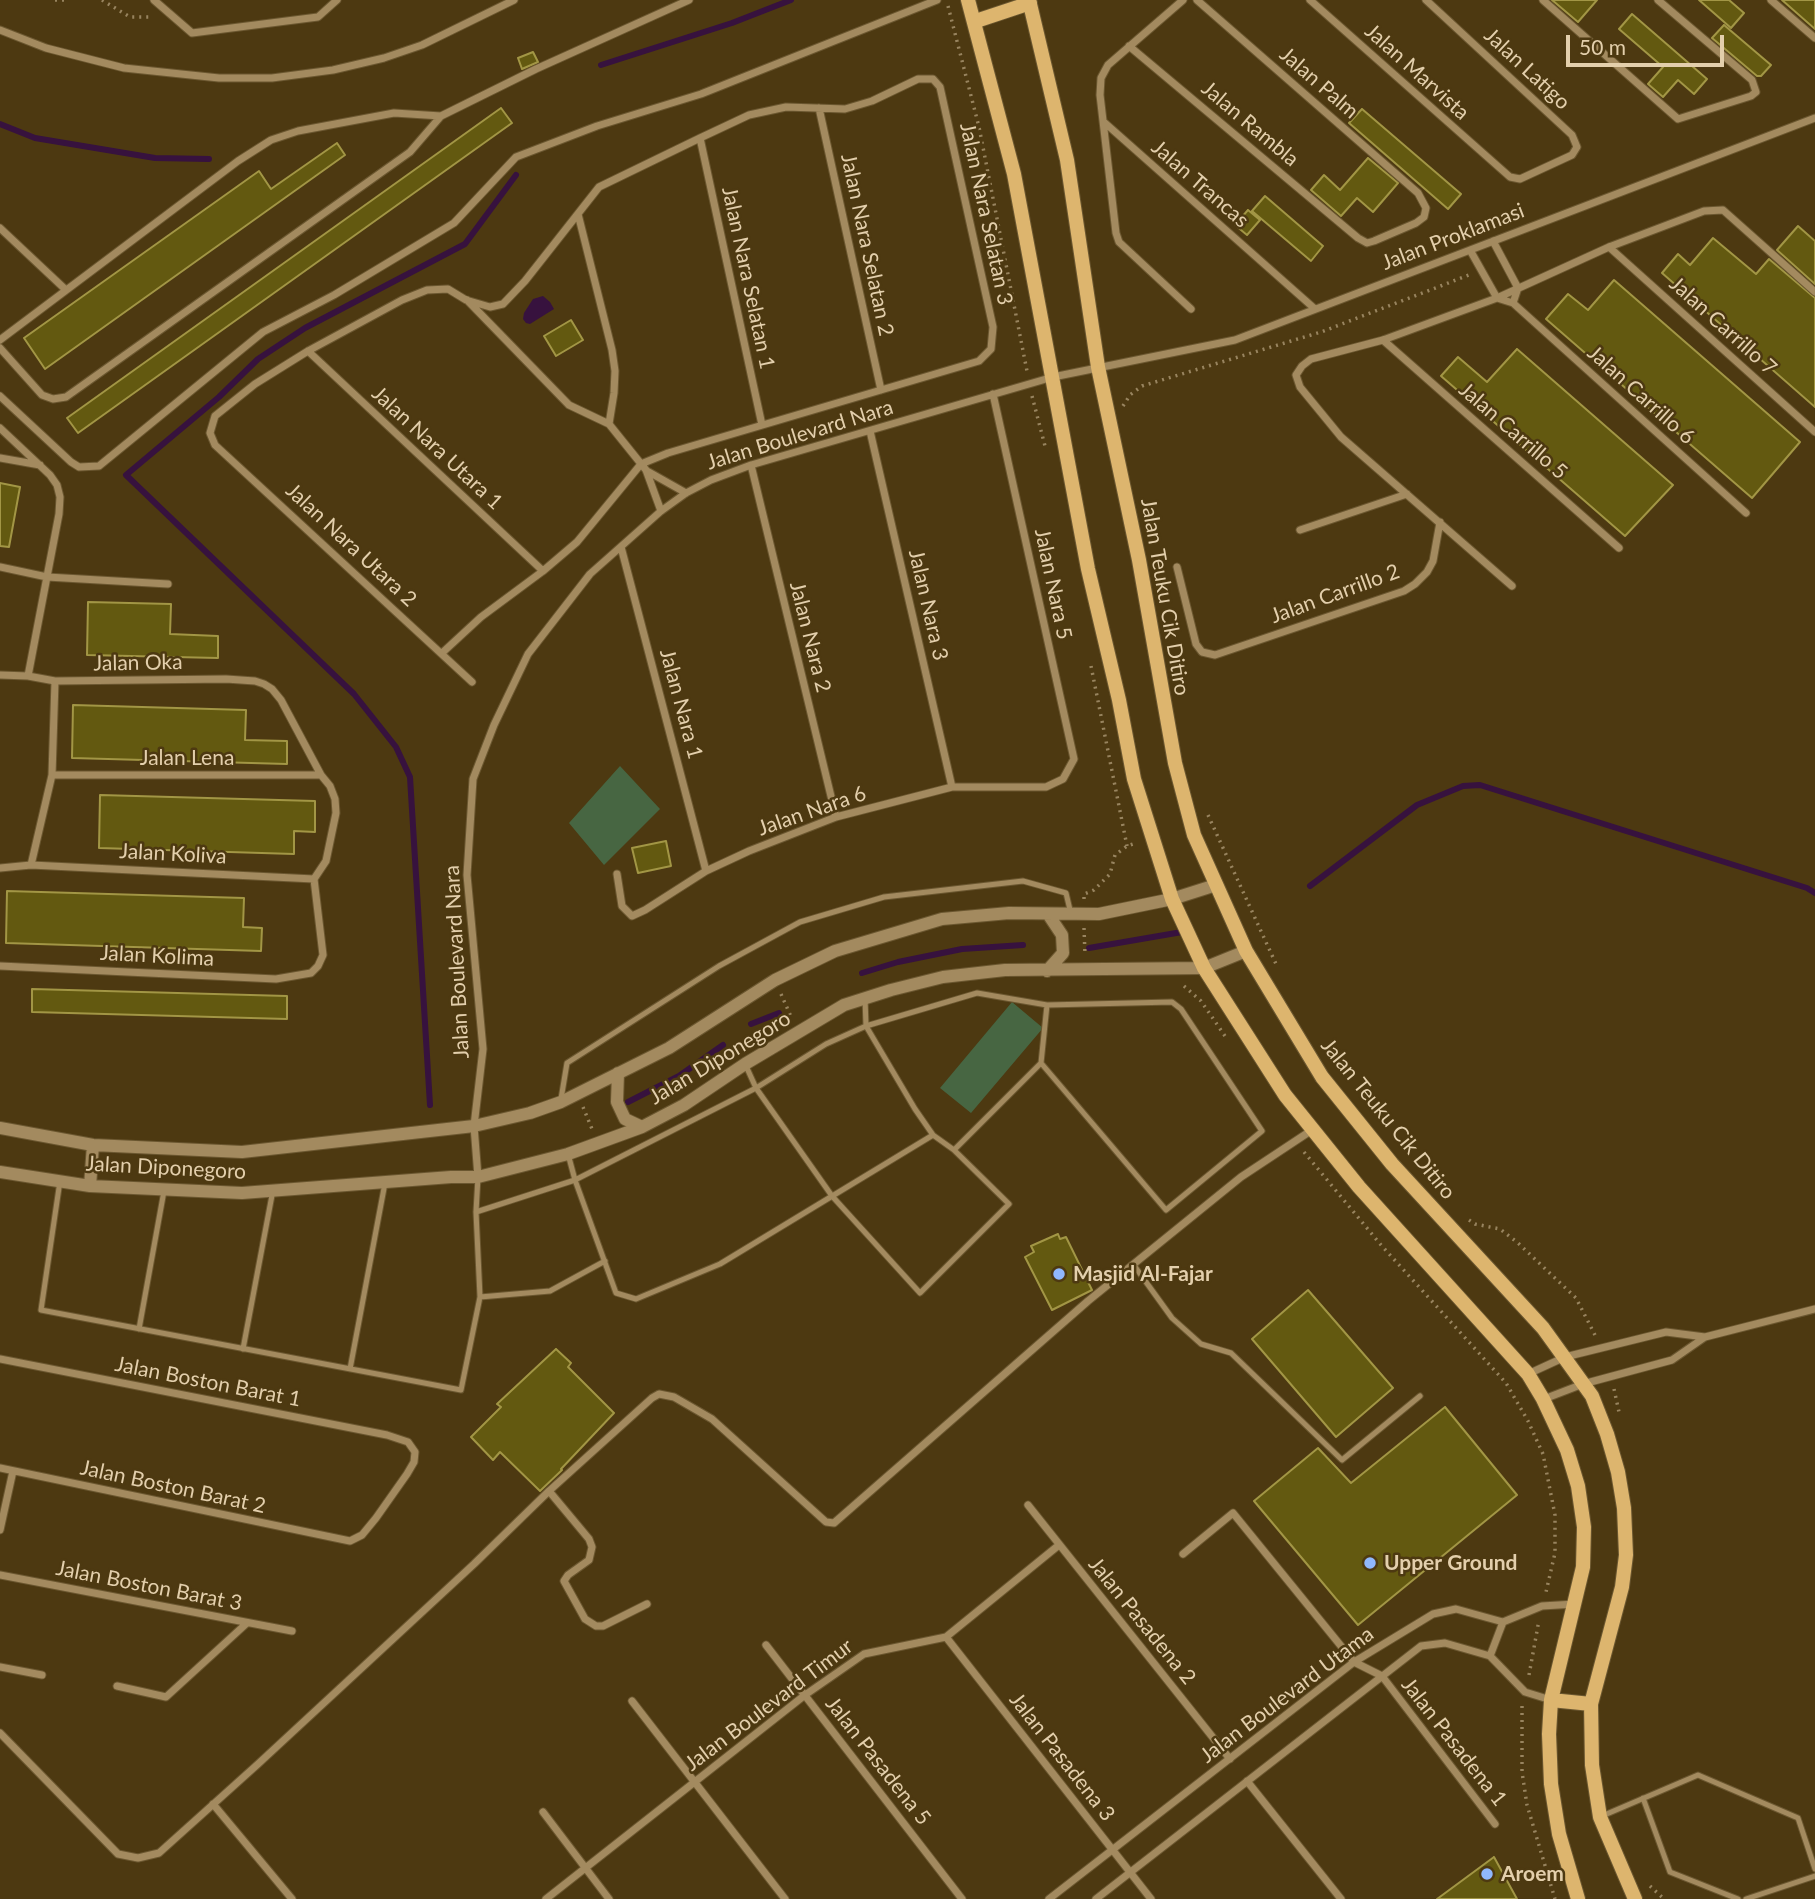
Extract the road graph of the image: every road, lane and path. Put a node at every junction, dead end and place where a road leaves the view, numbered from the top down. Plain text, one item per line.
1 (55, 0) edge
2 (68, 0) edge
3 (102, 0) edge
4 (154, 0) edge
5 (337, 0) edge
6 (514, 0) edge
7 (689, 0) edge
8 (937, 0) edge
9 (947, 0) edge
10 (968, 0) edge
11 (1183, 0) edge
12 (1197, 0) edge
13 (1310, 0) edge
14 (1426, 0) edge
15 (1543, 0) edge
16 (1658, 0) edge
17 (1771, 0) edge
18 (1030, 1) edge
19 (170, 13) junction
20 (976, 21) junction
21 (0, 30) edge
22 (1815, 38) edge
23 (1129, 46) junction
24 (819, 108) junction
25 (441, 116) junction
26 (1815, 118) edge
27 (1105, 123) junction
28 (1572, 135) joint
29 (700, 138) junction
30 (578, 214) junction
31 (0, 228) edge
32 (1348, 229) joint
33 (1493, 241) junction
34 (1609, 247) junction
35 (1470, 250) junction
36 (1481, 270) junction
37 (1518, 288) junction
38 (66, 290) junction
39 (1815, 292) edge
40 (1497, 298) junction
41 (466, 300) junction
42 (1513, 303) junction
43 (1191, 309) dead end
44 (1315, 309) junction
45 (0, 340) edge
46 (1383, 340) junction
47 (0, 348) edge
48 (308, 351) junction
49 (1098, 367) junction
50 (1053, 377) junction
51 (1029, 383) junction
52 (881, 390) junction
53 (993, 394) junction
54 (0, 396) edge
55 (1121, 408) dead end
56 (609, 424) junction
57 (762, 425) junction
58 (0, 428) edge
59 (870, 431) junction
60 (1815, 432) edge
61 (1047, 453) dead end
62 (0, 458) edge
63 (40, 465) junction
64 (751, 465) junction
65 (644, 467) junction
66 (686, 493) junction
67 (1407, 494) junction
68 (662, 510) junction
69 (1746, 513) dead end
70 (1440, 522) junction
71 (1300, 530) dead end
72 (621, 547) junction
73 (1619, 548) dead end
74 (0, 567) edge
75 (1177, 567) dead end
76 (543, 571) junction
77 (47, 577) junction
78 (168, 584) dead end
79 (1512, 586) dead end
80 (442, 653) junction
81 (1091, 665) dead end
82 (0, 675) edge
83 (28, 676) junction
84 (55, 681) junction
85 (471, 682) dead end
86 (52, 775) junction
87 (321, 775) junction
88 (1063, 779) joint
89 (952, 788) junction
90 (1204, 810) dead end
91 (835, 817) junction
92 (31, 865) junction
93 (0, 868) edge
94 (706, 871) junction
95 (617, 874) dead end
96 (314, 879) junction
97 (1216, 885) junction
98 (1172, 899) junction
99 (1048, 914) junction
100 (1078, 915) junction
101 (1246, 951) junction
102 (1273, 956) junction
103 (0, 966) edge
104 (1255, 967) junction
105 (1204, 968) junction
106 (1085, 969) junction
107 (1047, 971) junction
108 (1280, 974) dead end
109 (775, 980) junction
110 (1181, 984) dead end
111 (1218, 990) junction
112 (866, 998) junction
113 (1201, 1001) junction
114 (1047, 1006) junction
115 (866, 1026) junction
116 (798, 1033) junction
117 (1230, 1045) dead end
118 (1041, 1063) junction
119 (745, 1064) junction
120 (618, 1073) junction
121 (756, 1088) junction
122 (577, 1093) junction
123 (561, 1102) junction
124 (474, 1126) junction
125 (642, 1126) junction
126 (0, 1128) edge
127 (1312, 1130) junction
128 (933, 1135) junction
129 (1294, 1142) junction
130 (597, 1144) junction
131 (93, 1145) junction
132 (954, 1150) junction
133 (568, 1154) junction
134 (0, 1172) edge
135 (478, 1177) junction
136 (575, 1180) junction
137 (60, 1181) junction
138 (385, 1182) junction
139 (90, 1186) junction
140 (164, 1189) junction
141 (273, 1191) junction
142 (832, 1196) junction
143 (477, 1212) junction
144 (1462, 1214) dead end
145 (605, 1261) junction
146 (1133, 1264) junction
147 (480, 1297) junction
148 (1815, 1309) edge
149 (139, 1329) junction
150 (1705, 1337) junction
151 (1598, 1348) junction
152 (243, 1349) junction
153 (1565, 1356) junction
154 (0, 1359) edge
155 (351, 1369) junction
156 (1528, 1374) junction
157 (1610, 1377) junction
158 (1583, 1384) junction
159 (1420, 1396) dead end
160 (1543, 1399) junction
161 (1620, 1423) dead end
162 (0, 1468) edge
163 (13, 1471) junction
164 (549, 1491) junction
165 (1027, 1505) dead end
166 (0, 1530) edge
167 (339, 1540) joint
168 (1059, 1545) junction
169 (1184, 1554) dead end
170 (0, 1575) edge
171 (647, 1604) dead end
172 (1576, 1604) junction
173 (1542, 1606) junction
174 (1503, 1622) junction
175 (247, 1623) junction
176 (292, 1632) dead end
177 (946, 1637) junction
178 (766, 1645) dead end
179 (1490, 1656) junction
180 (1354, 1662) junction
181 (0, 1667) edge
182 (42, 1675) dead end
183 (1382, 1676) junction
184 (117, 1686) dead end
185 (1525, 1692) junction
186 (805, 1695) junction
187 (1551, 1700) junction
188 (632, 1701) dead end
189 (1591, 1704) junction
190 (0, 1733) edge
191 (1230, 1759) junction
192 (1247, 1781) junction
193 (695, 1782) junction
194 (1643, 1798) junction
195 (213, 1804) junction
196 (542, 1812) dead end
197 (1600, 1817) junction
198 (1495, 1824) dead end
199 (1112, 1850) junction
200 (586, 1868) junction
201 (1815, 1869) edge
202 (1130, 1872) junction
203 (1815, 1875) edge
204 (1647, 1881) dead end
205 (292, 1899) edge
206 (546, 1899) edge
207 (609, 1899) edge
208 (785, 1899) edge
209 (961, 1899) edge
210 (1049, 1899) edge
211 (1096, 1899) edge
212 (1151, 1899) edge
213 (1341, 1899) edge
214 (1555, 1899) edge
215 (1578, 1899) edge
216 (1635, 1899) edge
217 (1664, 1899) edge
218 (1738, 1899) edge
219 (1746, 1899) edge

1 - 2 path
3 - 19 path
4 - 19 street
5 - 19 street
6 - 21 street
7 - 25 street
8 - 54 street
9 - 51 path
10 - 20 main road
11 - 23 street
12 - 32 street, Jalan Palm
13 - 28 street, Jalan Marvista
14 - 28 street, Jalan Latigo
15 - 16 street
17 - 22 street
18 - 20 main road
18 - 49 main road, Jalan Teuku Cik Ditiro
20 - 50 main road
23 - 27 street
23 - 32 street, Jalan Rambla
24 - 29 street
24 - 52 street, Jalan Nara Selatan 2
24 - 52 street, Jalan Nara Selatan 3
25 - 38 street
25 - 47 street
26 - 33 street, Jalan Proklamasi
27 - 43 street
27 - 44 street, Jalan Trancas
29 - 30 street
29 - 57 street, Jalan Nara Selatan 1
30 - 41 street
30 - 56 street
31 - 38 street
33 - 35 street, Jalan Proklamasi
33 - 37 street
34 - 37 street
34 - 39 street
34 - 60 street, Jalan Carrillo 7
35 - 36 street
35 - 44 street, Jalan Proklamasi
36 - 40 street
36 - 55 path
37 - 40 street
37 - 42 street
38 - 45 street
40 - 42 street
40 - 46 street
41 - 48 street
41 - 56 street
42 - 69 street, Jalan Carrillo 6
44 - 49 street, Jalan Proklamasi
46 - 67 street
46 - 73 street, Jalan Carrillo 5
48 - 76 street, Jalan Nara Utara 1
48 - 80 street, Jalan Nara Utara 2
49 - 50 street, Jalan Proklamasi
49 - 97 main road, Jalan Teuku Cik Ditiro
50 - 51 street, Jalan Boulevard Nara
50 - 98 main road
51 - 53 street, Jalan Boulevard Nara
51 - 61 path
52 - 57 street
53 - 59 street, Jalan Boulevard Nara
53 - 88 street, Jalan Nara 5
56 - 65 street
57 - 65 street
58 - 63 street
59 - 64 street, Jalan Boulevard Nara
59 - 89 street, Jalan Nara 3
62 - 63 street
63 - 77 street
64 - 66 street, Jalan Boulevard Nara
64 - 91 street, Jalan Nara 2
65 - 66 street
65 - 68 street
65 - 76 street
66 - 68 street, Jalan Boulevard Nara
67 - 70 street
67 - 71 street
68 - 72 street, Jalan Boulevard Nara
70 - 75 street, Jalan Carrillo 2
70 - 79 street
72 - 94 street, Jalan Nara 1
72 - 124 street, Jalan Boulevard Nara
74 - 77 street
76 - 80 street
77 - 78 street
77 - 83 street
80 - 85 street, Jalan Nara Utara 2
81 - 100 path
82 - 83 street, Jalan Oka
83 - 84 street, Jalan Oka
84 - 86 street
84 - 87 street, Jalan Oka
86 - 87 street, Jalan Lena
86 - 92 street
87 - 96 street
88 - 89 street, Jalan Nara 6
89 - 91 street, Jalan Nara 6
90 - 102 path
91 - 94 street, Jalan Nara 6
92 - 93 street, Jalan Koliva
92 - 96 street, Jalan Koliva
94 - 95 street, Jalan Nara 6
96 - 103 street, Jalan Kolima
97 - 98 street, Jalan Diponegoro
97 - 101 main road, Jalan Teuku Cik Ditiro
98 - 100 street, Jalan Diponegoro
98 - 105 main road
99 - 100 street, Jalan Diponegoro
99 - 107 street
99 - 109 street, Jalan Diponegoro
100 - 106 path
100 - 123 lane
101 - 104 main road, Jalan Teuku Cik Ditiro
101 - 105 street, Jalan Diponegoro
102 - 104 path
102 - 108 path
104 - 153 main road, Jalan Teuku Cik Ditiro
105 - 106 street, Jalan Diponegoro
105 - 111 main road
106 - 107 street, Jalan Diponegoro
107 - 112 street, Jalan Diponegoro
109 - 116 path
109 - 120 street, Jalan Diponegoro
110 - 113 path
111 - 113 path
111 - 127 main road
112 - 115 lane
112 - 116 street, Jalan Diponegoro
113 - 117 path
114 - 115 lane
114 - 118 lane
114 - 118 lane
115 - 121 lane
115 - 128 lane
116 - 119 street, Jalan Diponegoro
118 - 132 lane
119 - 121 lane
119 - 125 street, Jalan Diponegoro
120 - 122 street, Jalan Diponegoro
120 - 125 street
121 - 136 lane
121 - 142 lane
122 - 123 street, Jalan Diponegoro
122 - 130 path
123 - 124 street, Jalan Diponegoro
124 - 131 street, Jalan Diponegoro
124 - 135 street, Jalan Boulevard Nara
125 - 130 street, Jalan Diponegoro
126 - 131 street, Jalan Diponegoro
127 - 129 street
127 - 156 main road
128 - 132 lane
128 - 142 lane
129 - 146 street
129 - 173 path
130 - 133 street, Jalan Diponegoro
131 - 139 street
132 - 142 lane
133 - 135 street, Jalan Diponegoro
133 - 136 lane
134 - 137 street, Jalan Diponegoro
135 - 138 street, Jalan Diponegoro
135 - 143 lane
136 - 143 lane
136 - 145 lane
137 - 139 street, Jalan Diponegoro
137 - 149 lane
138 - 141 street, Jalan Diponegoro
138 - 155 lane
139 - 140 street, Jalan Diponegoro
140 - 141 street, Jalan Diponegoro
140 - 149 lane
141 - 152 lane
142 - 145 lane
143 - 147 lane
144 - 151 path
145 - 147 lane
146 - 159 lane
146 - 164 street
147 - 155 lane
148 - 150 street
149 - 152 lane
150 - 151 street
150 - 157 street
151 - 153 street
152 - 155 lane
153 - 156 street
153 - 158 main road, Jalan Teuku Cik Ditiro
154 - 167 street, Jalan Boston Barat 1
156 - 160 main road
157 - 158 street
157 - 161 path
158 - 160 street
158 - 189 main road, Jalan Teuku Cik Ditiro
160 - 172 main road
162 - 163 street, Jalan Boston Barat 2
163 - 166 street
163 - 167 street, Jalan Boston Barat 2
164 - 171 street
164 - 195 street
165 - 168 street, Jalan Pasadena 2
168 - 177 street, Jalan Boulevard Timur
168 - 191 street, Jalan Pasadena 2
169 - 180 street, Jalan Pasadena 1
170 - 175 street, Jalan Boston Barat 3
172 - 173 street
172 - 187 main road
173 - 174 street
173 - 185 path
174 - 179 street
174 - 180 street, Jalan Boulevard Utama
175 - 176 street, Jalan Boston Barat 3
175 - 184 street
177 - 186 street, Jalan Boulevard Timur
177 - 199 street, Jalan Pasadena 3
178 - 186 street, Jalan Pasadena 5
179 - 183 street, Jalan Boulevard Utama
179 - 185 street, Jalan Boulevard Utama
180 - 183 street, Jalan Pasadena 1
180 - 191 street, Jalan Boulevard Utama
181 - 182 street
183 - 192 street, Jalan Boulevard Utama
183 - 198 street, Jalan Pasadena 1
185 - 187 street, Jalan Boulevard Utama
185 - 214 path
186 - 193 street, Jalan Boulevard Timur
186 - 209 street, Jalan Pasadena 5
187 - 189 main road
187 - 215 main road
188 - 193 street
189 - 197 main road, Jalan Teuku Cik Ditiro
190 - 195 street
191 - 199 street, Jalan Boulevard Utama
192 - 202 street, Jalan Boulevard Utama
192 - 213 street
193 - 200 street, Jalan Boulevard Timur
193 - 208 street
194 - 197 lane
194 - 201 lane
194 - 218 lane
195 - 205 street
196 - 200 street
197 - 216 main road, Jalan Teuku Cik Ditiro
199 - 202 street, Jalan Pasadena 3
199 - 210 street, Jalan Boulevard Utama
200 - 206 street, Jalan Boulevard Timur
200 - 207 street
202 - 211 street, Jalan Boulevard Utama
202 - 212 street, Jalan Pasadena 3
203 - 219 lane
204 - 217 path

